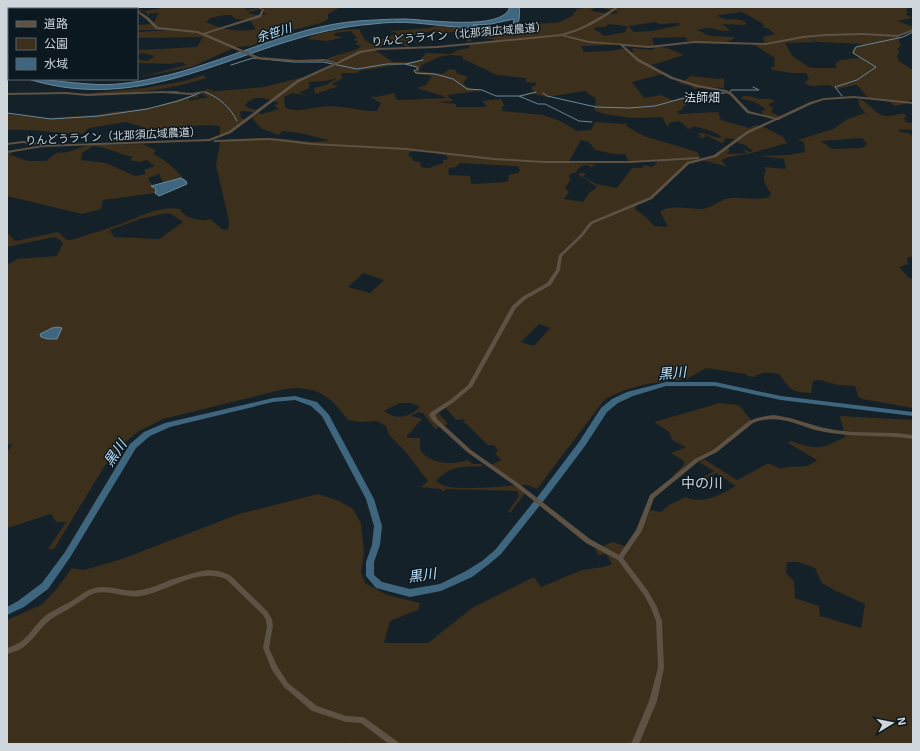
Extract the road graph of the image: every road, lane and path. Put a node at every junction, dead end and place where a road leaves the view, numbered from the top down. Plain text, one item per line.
1 (257, 7) edge
2 (618, 7) edge
3 (138, 13) edge
4 (913, 30) edge
5 (204, 34) junction
6 (561, 35) junction
7 (620, 45) junction
8 (336, 62) junction
9 (203, 92) dead end
10 (7, 94) edge
11 (913, 103) edge
12 (778, 119) junction
13 (210, 140) junction
14 (7, 144) edge
15 (43, 146) junction
16 (7, 152) edge
17 (703, 158) junction
18 (913, 436) edge
19 (620, 558) junction
20 (7, 651) edge
21 (396, 744) edge
22 (635, 744) edge

1 - 5 street
2 - 6 street, りんどうライン（北那須広域農道）
3 - 5 street
4 - 7 street
5 - 8 street
6 - 7 street
6 - 8 street, りんどうライン（北那須広域農道）
7 - 12 street
8 - 13 street, りんどうライン（北那須広域農道）
9 - 10 street
11 - 12 street
12 - 17 street
13 - 15 street, りんどうライン（北那須広域農道）
13 - 17 street
14 - 15 street
15 - 16 street, りんどうライン（北那須広域農道）
17 - 19 street
18 - 19 street
19 - 22 street
20 - 21 street

